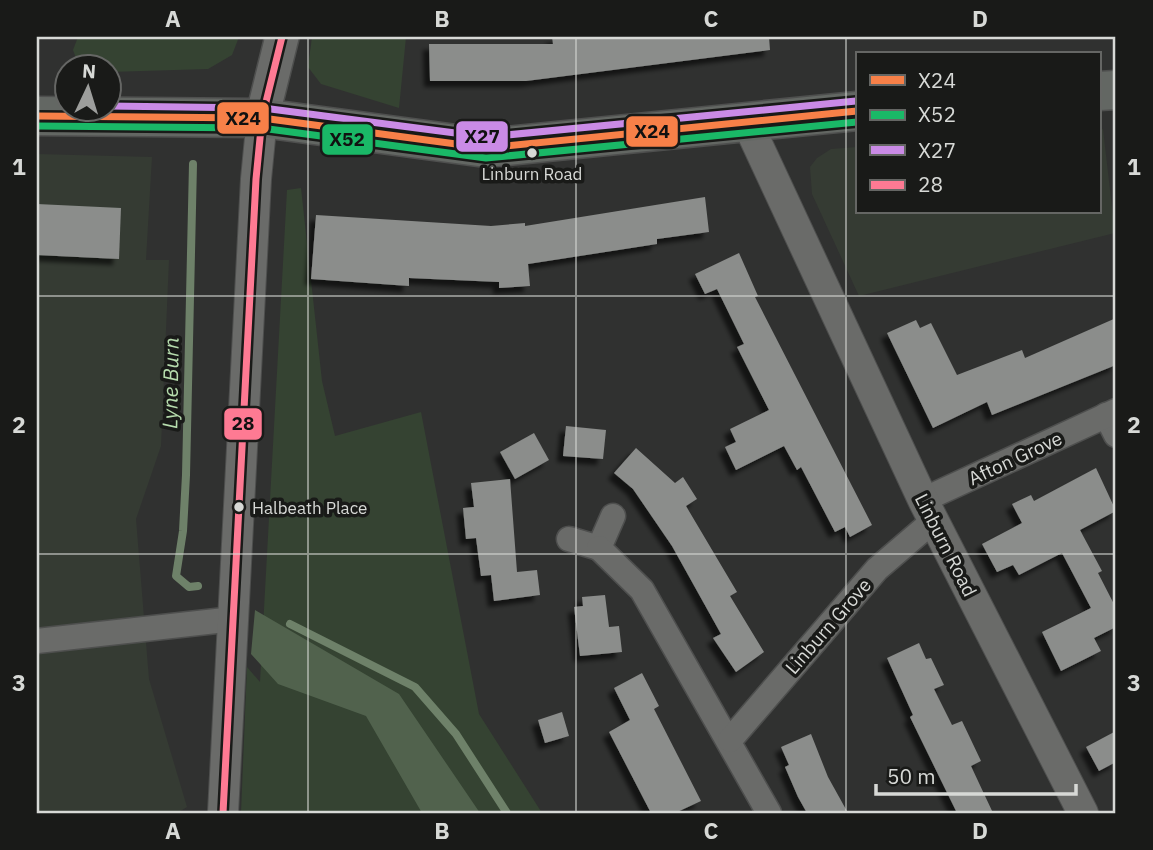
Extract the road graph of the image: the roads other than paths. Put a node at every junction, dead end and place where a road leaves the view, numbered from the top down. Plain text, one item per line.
1 (282, 37) edge
2 (856, 111) edge
3 (37, 116) edge
4 (262, 118) junction
5 (746, 120) junction
6 (1113, 420) edge
7 (928, 511) junction
8 (612, 516) dead end
9 (569, 539) dead end
10 (599, 548) junction
11 (234, 619) junction
12 (37, 641) edge
13 (730, 740) junction
14 (223, 813) edge
15 (769, 813) edge
16 (1083, 813) edge

1 - 4 main road
2 - 5 main road
3 - 4 main road
4 - 5 main road
4 - 11 street
5 - 7 street, Linburn Road
6 - 7 street, Afton Grove
7 - 13 street, Linburn Grove
7 - 16 street, Linburn Road
8 - 10 street
9 - 10 street
10 - 13 street
11 - 12 street
11 - 14 street
13 - 15 street

